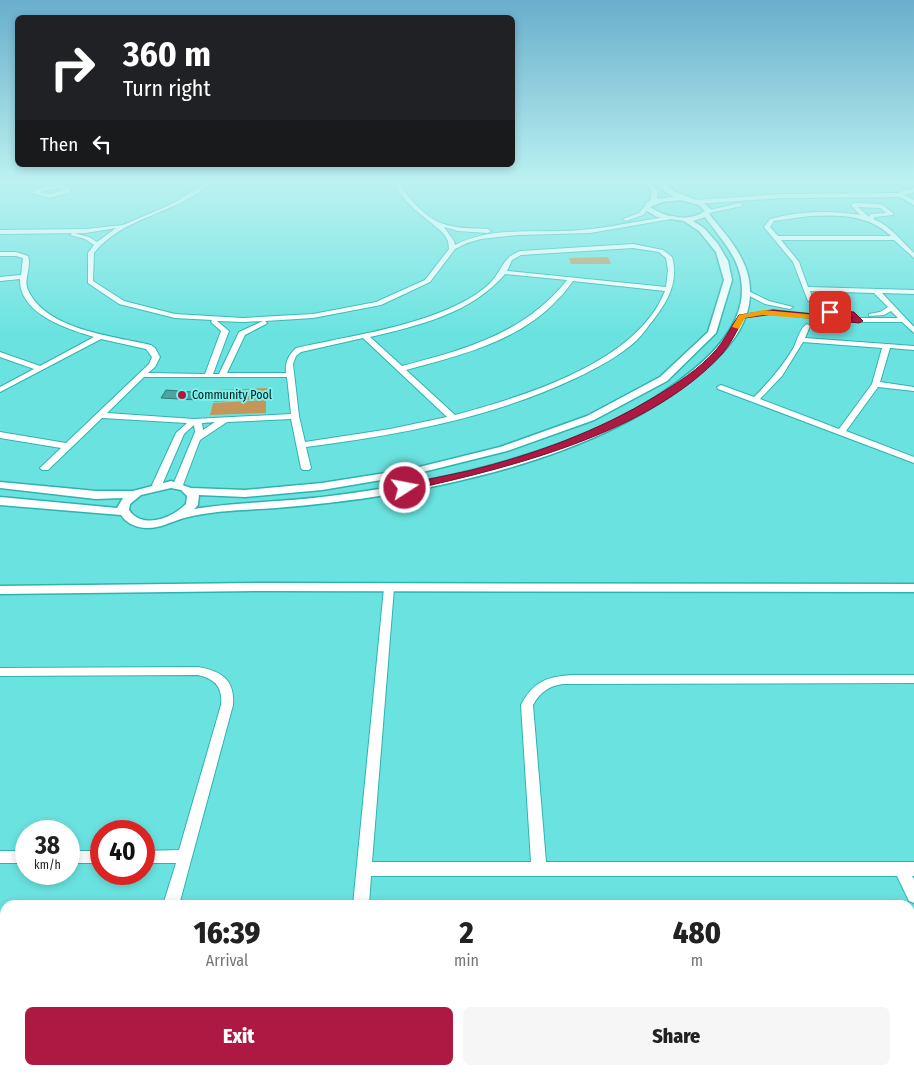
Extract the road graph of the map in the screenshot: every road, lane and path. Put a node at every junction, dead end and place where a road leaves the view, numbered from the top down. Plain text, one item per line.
1 (47, 232) edge
2 (118, 232) edge
3 (444, 232) edge
4 (571, 232) edge
5 (705, 232) edge
6 (721, 232) edge
7 (773, 232) edge
8 (888, 232) edge
9 (0, 234) edge
10 (777, 238) junction
11 (894, 238) junction
12 (97, 245) junction
13 (453, 248) junction
14 (0, 254) edge
15 (914, 256) edge
16 (503, 272) junction
17 (22, 277) junction
18 (0, 279) edge
19 (571, 279) junction
20 (668, 289) junction
21 (808, 289) junction
22 (746, 292) junction
23 (877, 292) junction
24 (914, 292) edge
25 (810, 300) dead end
26 (892, 307) junction
27 (872, 315) junction
28 (742, 316) junction
29 (856, 317) junction
30 (902, 318) junction
31 (210, 320) junction
32 (273, 320) junction
33 (878, 321) junction
34 (807, 326) dead end
35 (913, 330) edge
36 (365, 336) junction
37 (99, 337) junction
38 (802, 340) junction
39 (886, 348) junction
40 (914, 348) edge
41 (0, 354) edge
42 (216, 355) junction
43 (232, 355) junction
44 (212, 364) junction
45 (227, 365) junction
46 (40, 368) junction
47 (400, 369) junction
48 (290, 374) junction
49 (142, 375) junction
50 (186, 376) junction
51 (208, 376) junction
52 (222, 376) junction
53 (244, 376) junction
54 (876, 384) junction
55 (721, 387) dead end
56 (914, 389) edge
57 (0, 390) edge
58 (756, 400) junction
59 (99, 415) junction
60 (295, 416) junction
61 (453, 418) junction
62 (166, 420) junction
63 (227, 420) junction
64 (196, 421) junction
65 (841, 432) junction
66 (0, 436) edge
67 (197, 438) junction
68 (177, 439) junction
69 (301, 445) junction
70 (67, 446) junction
71 (172, 450) junction
72 (192, 450) junction
73 (914, 460) edge
74 (45, 468) dead end
75 (306, 468) dead end
76 (0, 485) edge
77 (157, 485) junction
78 (178, 485) junction
79 (190, 491) junction
80 (134, 494) junction
81 (0, 501) edge
82 (124, 512) junction
83 (182, 515) junction
84 (389, 588) junction
85 (914, 588) edge
86 (0, 590) edge
87 (0, 672) edge
88 (914, 679) edge
89 (155, 856) edge
90 (183, 856) junction
91 (0, 857) edge
92 (15, 857) edge
93 (540, 868) junction
94 (908, 868) edge
95 (364, 869) junction
96 (914, 896) edge
97 (172, 900) edge
98 (361, 900) edge

1 - 9 street
2 - 12 street
3 - 13 street
4 - 13 street
5 - 79 street
6 - 22 street
7 - 10 street
8 - 11 street
9 - 12 street
10 - 11 street
10 - 21 street
11 - 15 street
12 - 31 street
13 - 32 street
14 - 17 street
16 - 19 street
16 - 20 street
16 - 36 street
17 - 18 street
17 - 37 street
19 - 20 street
19 - 47 street
20 - 61 street
21 - 23 street
21 - 25 street
22 - 28 street
22 - 29 street
23 - 24 street
23 - 26 street
26 - 27 street
26 - 30 street
27 - 29 street
27 - 30 street
28 - 29 street
28 - 83 street
29 - 33 street
30 - 33 street
30 - 35 street
31 - 32 street
31 - 42 street
32 - 43 street
33 - 35 street
34 - 38 street
36 - 47 street
36 - 48 street
37 - 46 street
37 - 49 street
38 - 39 street
38 - 58 street
39 - 40 street
39 - 54 street
41 - 46 street
42 - 43 street
42 - 44 street
43 - 45 street
44 - 50 street
44 - 51 street
45 - 52 street
45 - 53 street
46 - 57 street
47 - 61 street
48 - 53 street
48 - 60 street
49 - 50 street
49 - 59 street
50 - 51 street
51 - 52 street
52 - 53 street
54 - 56 street
54 - 65 street
55 - 58 street
58 - 65 street
59 - 62 street
59 - 70 street
60 - 63 street
60 - 69 street
61 - 69 street
62 - 64 street
62 - 68 street
63 - 64 street
63 - 67 street
64 - 67 street
64 - 68 street
65 - 73 street
66 - 70 street
67 - 72 street
68 - 71 street
69 - 75 street
70 - 74 street
71 - 72 street
71 - 77 street
72 - 78 street
76 - 80 street
77 - 78 street
77 - 80 street
78 - 79 street
79 - 83 street
80 - 82 street
81 - 82 street
82 - 83 street
84 - 85 street
84 - 86 street
84 - 95 street
87 - 90 street
88 - 93 street
89 - 90 street
90 - 97 street
91 - 92 street
93 - 94 street
93 - 95 street
94 - 96 street
95 - 98 street

